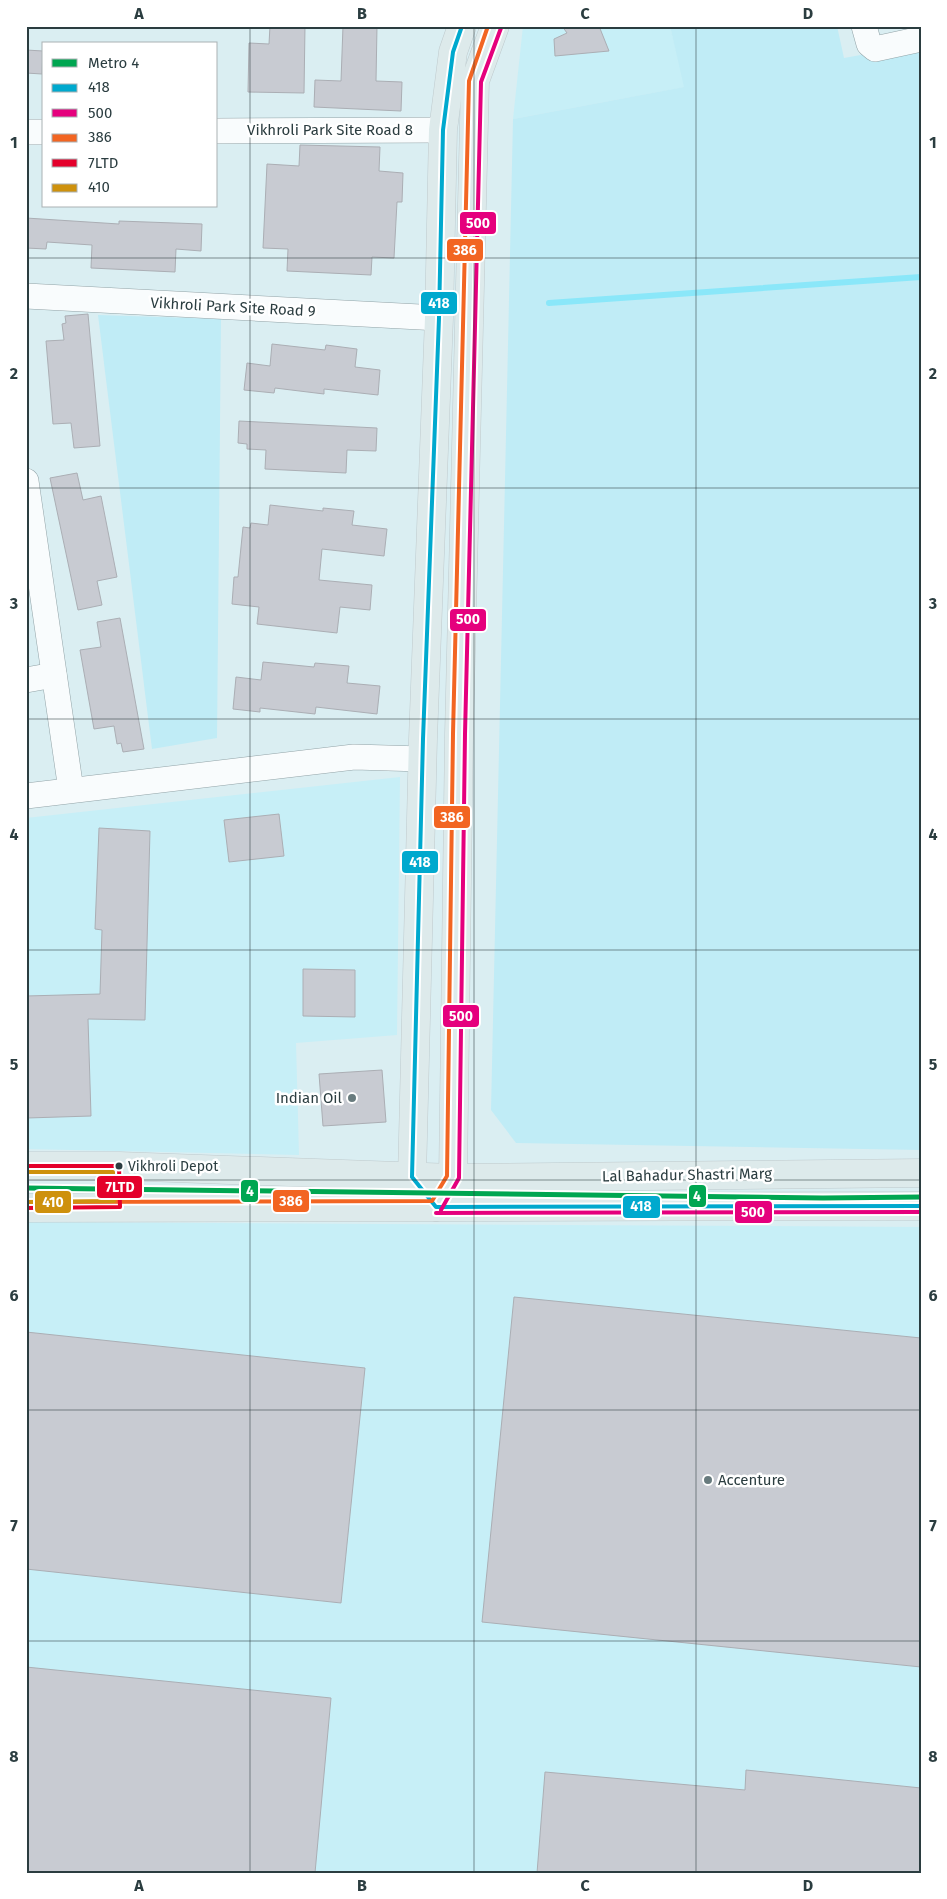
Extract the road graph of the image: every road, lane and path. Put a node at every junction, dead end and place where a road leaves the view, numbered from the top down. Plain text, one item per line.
1 (445, 26) edge
2 (462, 26) edge
3 (495, 26) edge
4 (864, 26) edge
5 (921, 39) edge
6 (453, 52) junction
7 (443, 130) junction
8 (218, 131) edge
9 (26, 132) edge
10 (42, 132) edge
11 (26, 296) edge
12 (439, 318) junction
13 (26, 481) edge
14 (33, 580) edge
15 (54, 675) junction
16 (26, 680) edge
17 (422, 758) junction
18 (71, 790) junction
19 (26, 796) edge
20 (26, 1166) edge
21 (119, 1166) junction
22 (921, 1173) edge
23 (412, 1177) junction
24 (453, 1178) junction
25 (436, 1206) junction
26 (921, 1206) edge
27 (26, 1208) edge
28 (120, 1208) junction

1 - 6 main road
2 - 6 main road
3 - 24 main road
4 - 5 street
6 - 7 main road
7 - 8 street, Vikhroli Park Site Road 8
7 - 12 main road
9 - 10 street
11 - 12 street, Vikhroli Park Site Road 9
12 - 17 main road
13 - 14 street
14 - 15 street
15 - 16 street
15 - 18 street
17 - 18 street
17 - 23 main road
18 - 19 street
20 - 21 main road
21 - 23 main road
21 - 28 main road
22 - 24 main road, Lal Bahadur Shastri Marg
23 - 24 main road, Lal Bahadur Shastri Marg
23 - 25 main road
24 - 25 main road
25 - 26 main road, Lal Bahadur Shastri Marg
25 - 28 main road, Lal Bahadur Shastri Marg
27 - 28 main road, Lal Bahadur Shastri Marg

